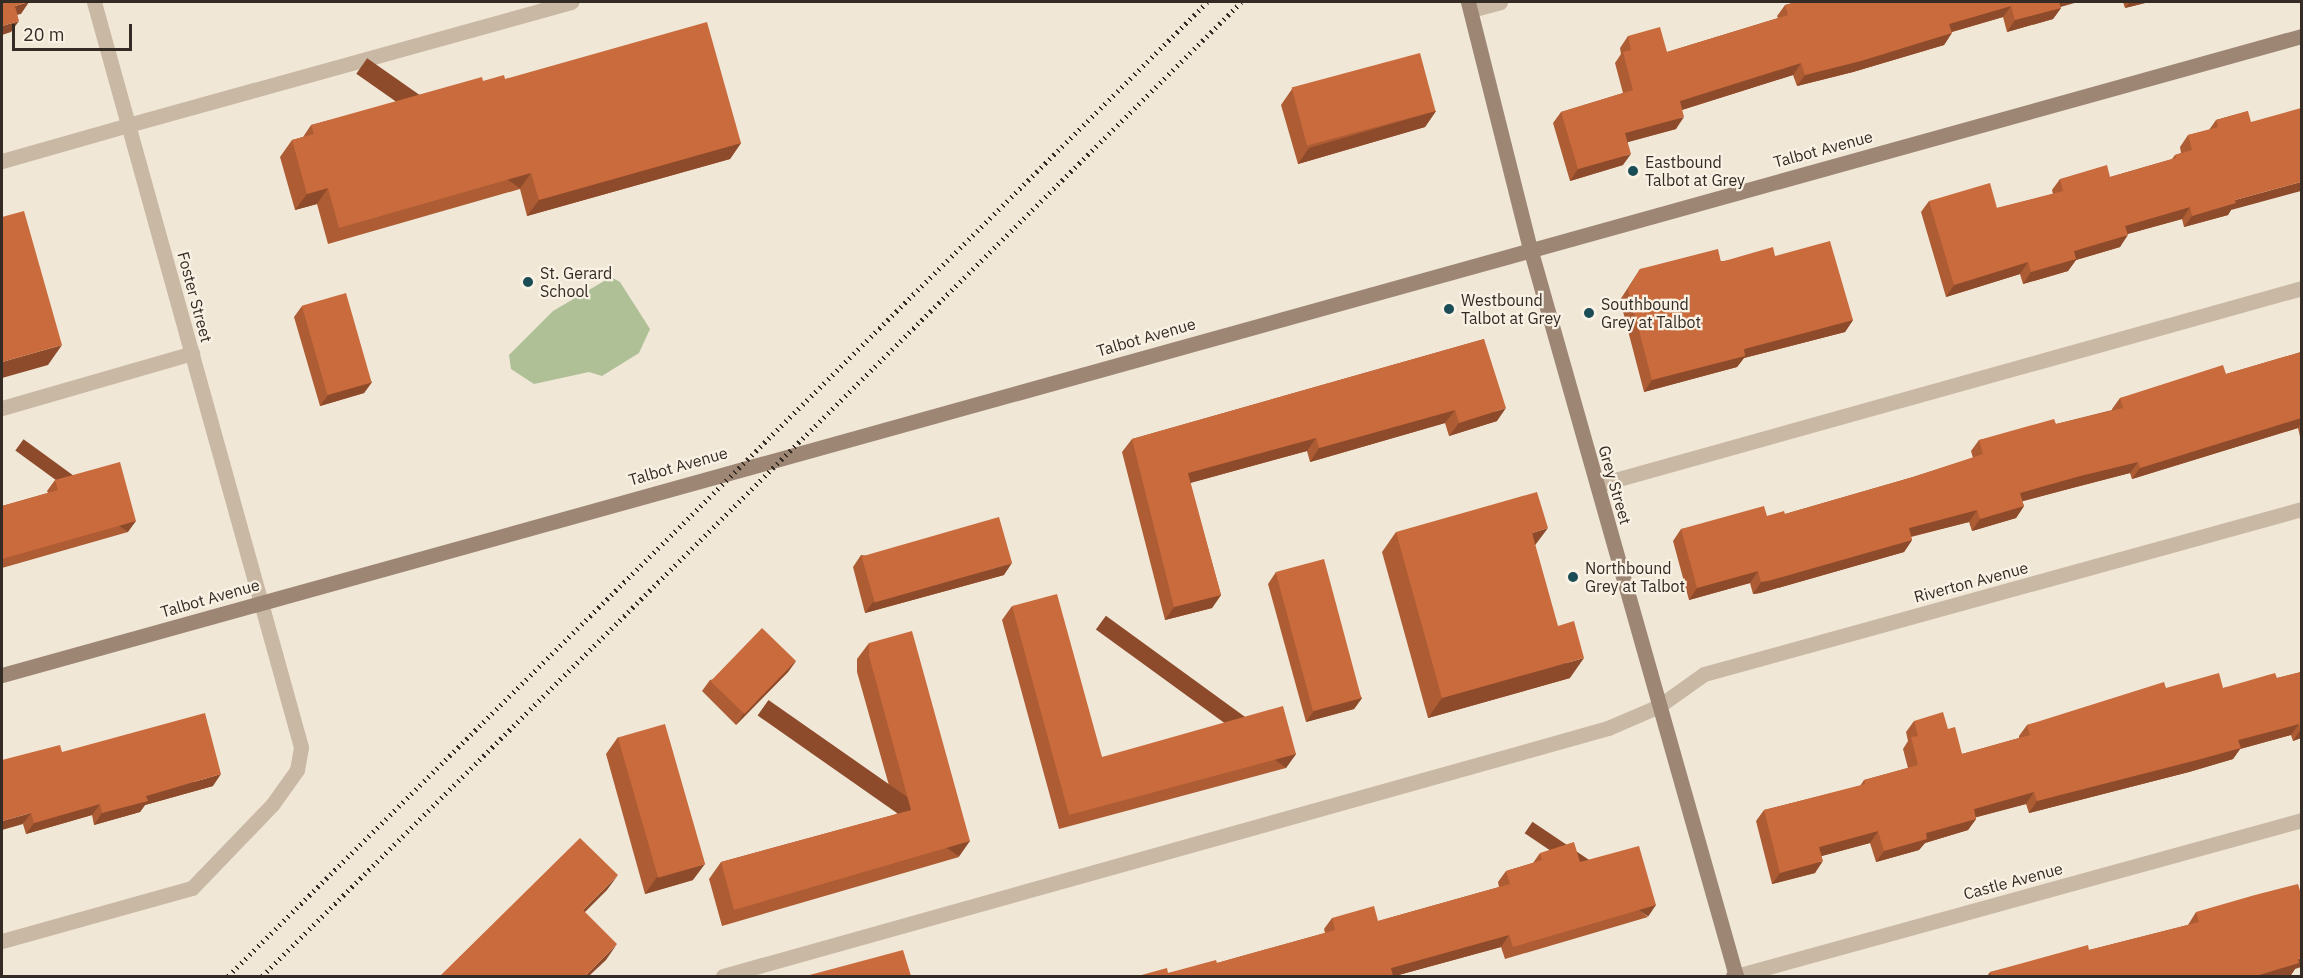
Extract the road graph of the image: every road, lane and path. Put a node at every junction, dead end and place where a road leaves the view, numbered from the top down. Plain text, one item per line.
1 (94, 2) edge
2 (571, 2) edge
3 (1500, 2) edge
4 (1470, 6) edge
5 (2301, 36) edge
6 (128, 125) junction
7 (2, 161) edge
8 (1530, 248) junction
9 (2301, 288) edge
10 (192, 353) junction
11 (2, 408) edge
12 (1597, 485) junction
13 (2301, 509) edge
14 (261, 603) junction
15 (2, 675) edge
16 (1659, 706) junction
17 (2301, 820) edge
18 (2, 941) edge
19 (723, 976) edge
20 (1735, 976) edge

1 - 6 street, Foster Street
2 - 6 street
3 - 4 street
4 - 8 street, Grey Street
5 - 8 street, Talbot Avenue
6 - 7 street
6 - 10 street, Foster Street
8 - 12 street, Grey Street
8 - 14 street, Talbot Avenue
9 - 12 street
10 - 11 street
10 - 14 street, Foster Street
12 - 16 street, Grey Street
13 - 16 street, Riverton Avenue
14 - 15 street, Talbot Avenue
14 - 18 street, Foster Street
16 - 19 street, Riverton Avenue
16 - 20 street, Grey Street
17 - 20 street, Castle Avenue

